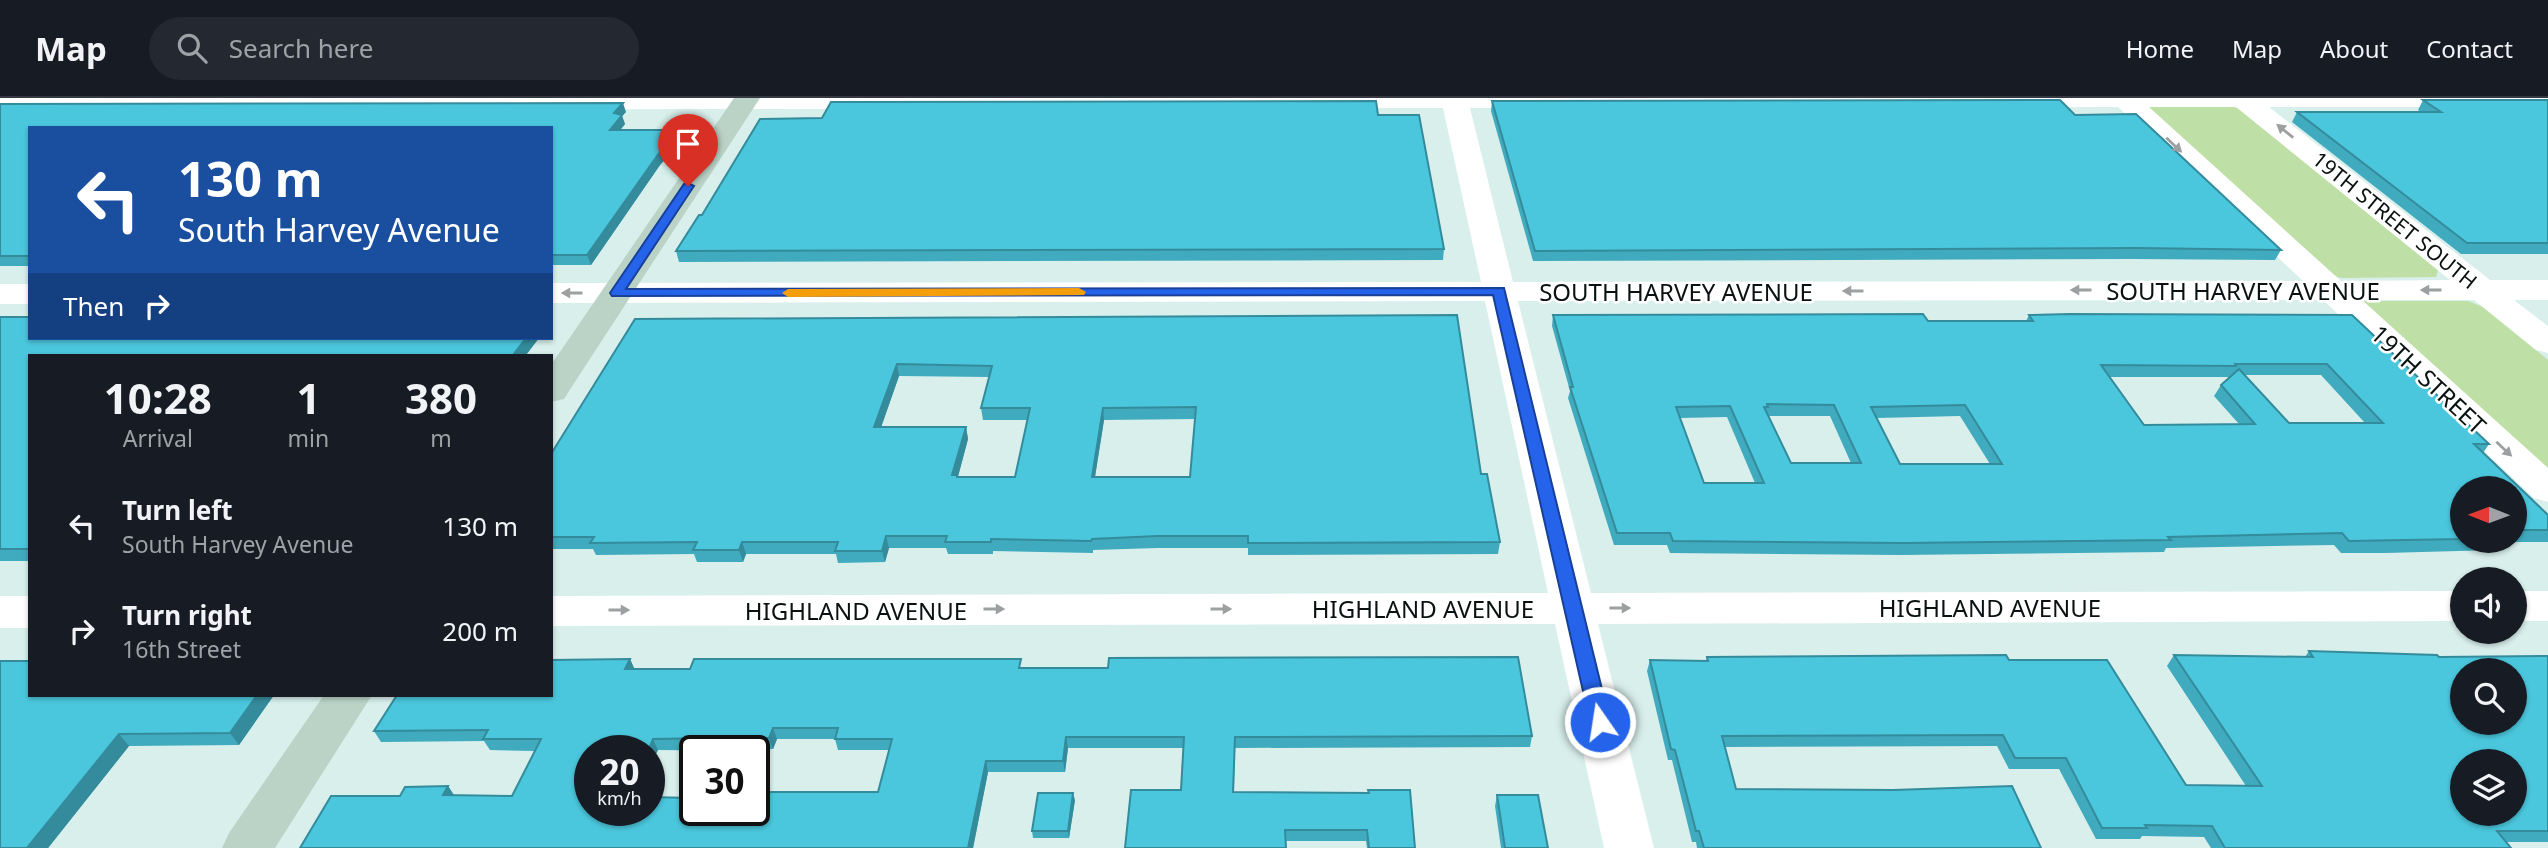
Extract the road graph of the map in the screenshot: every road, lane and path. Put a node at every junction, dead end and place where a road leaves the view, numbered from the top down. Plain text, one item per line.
1 (746, 99) edge
2 (1454, 99) edge
3 (2124, 99) edge
4 (2242, 99) edge
5 (2548, 99) edge
6 (42, 100) edge
7 (0, 102) edge
8 (0, 126) edge
9 (2482, 289) junction
10 (2548, 289) edge
11 (2332, 290) junction
12 (1499, 291) junction
13 (553, 293) edge
14 (617, 293) junction
15 (0, 294) edge
16 (28, 294) edge
17 (2548, 342) edge
18 (553, 388) edge
19 (2548, 489) edge
20 (2450, 606) edge
21 (2527, 606) edge
22 (2548, 606) edge
23 (1573, 608) junction
24 (553, 611) edge
25 (0, 612) edge
26 (28, 612) edge
27 (348, 697) edge
28 (247, 848) edge
29 (1629, 848) edge

1 - 2 street
1 - 6 street
1 - 14 street
2 - 3 street
2 - 12 street
3 - 4 street
3 -> 11 street, 19TH STREET
4 - 5 street
9 -> 4 street, 19TH STREET SOUTH
6 - 7 street
6 - 8 street
9 - 10 street, SOUTH HARVEY AVENUE
9 -> 11 street, SOUTH HARVEY AVENUE
9 - 17 street, 19TH STREET SOUTH
11 -> 12 street, SOUTH HARVEY AVENUE
11 -> 19 street, 19TH STREET
12 - 14 street, SOUTH HARVEY AVENUE
12 - 23 street
14 -> 13 street, SOUTH HARVEY AVENUE
14 - 18 street
15 - 16 street
23 -> 20 street, HIGHLAND AVENUE
21 - 22 street
24 -> 23 street, HIGHLAND AVENUE
23 - 29 street
25 - 26 street
27 - 28 street

